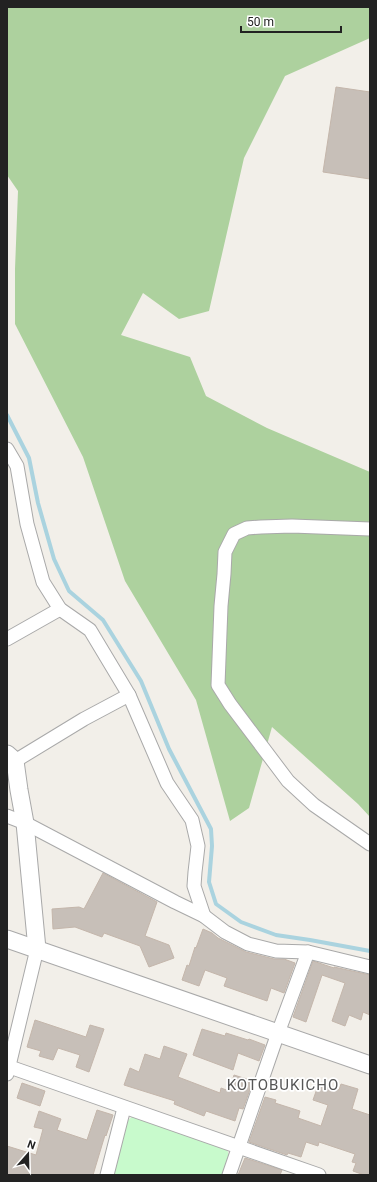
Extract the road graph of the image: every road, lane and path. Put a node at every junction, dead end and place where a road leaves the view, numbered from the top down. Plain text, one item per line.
1 (7, 449) edge
2 (370, 529) edge
3 (60, 609) junction
4 (7, 639) edge
5 (129, 695) junction
6 (11, 758) edge
7 (7, 816) edge
8 (26, 823) junction
9 (370, 844) edge
10 (204, 916) junction
11 (7, 939) edge
12 (36, 949) junction
13 (308, 952) junction
14 (370, 968) edge
15 (278, 1032) junction
16 (370, 1064) edge
17 (8, 1069) edge
18 (124, 1108) junction
19 (239, 1147) junction
20 (107, 1175) edge
21 (229, 1175) edge
22 (319, 1175) edge

1 - 3 street
2 - 9 street
3 - 4 street
3 - 5 street
5 - 6 street
5 - 10 street
6 - 8 street
7 - 8 street
8 - 10 street
8 - 12 street
10 - 13 street
11 - 12 street
12 - 15 street
12 - 17 street
13 - 14 street
13 - 15 street
15 - 16 street
15 - 19 street
17 - 18 street
18 - 19 street
18 - 20 street
19 - 21 street
19 - 22 street

